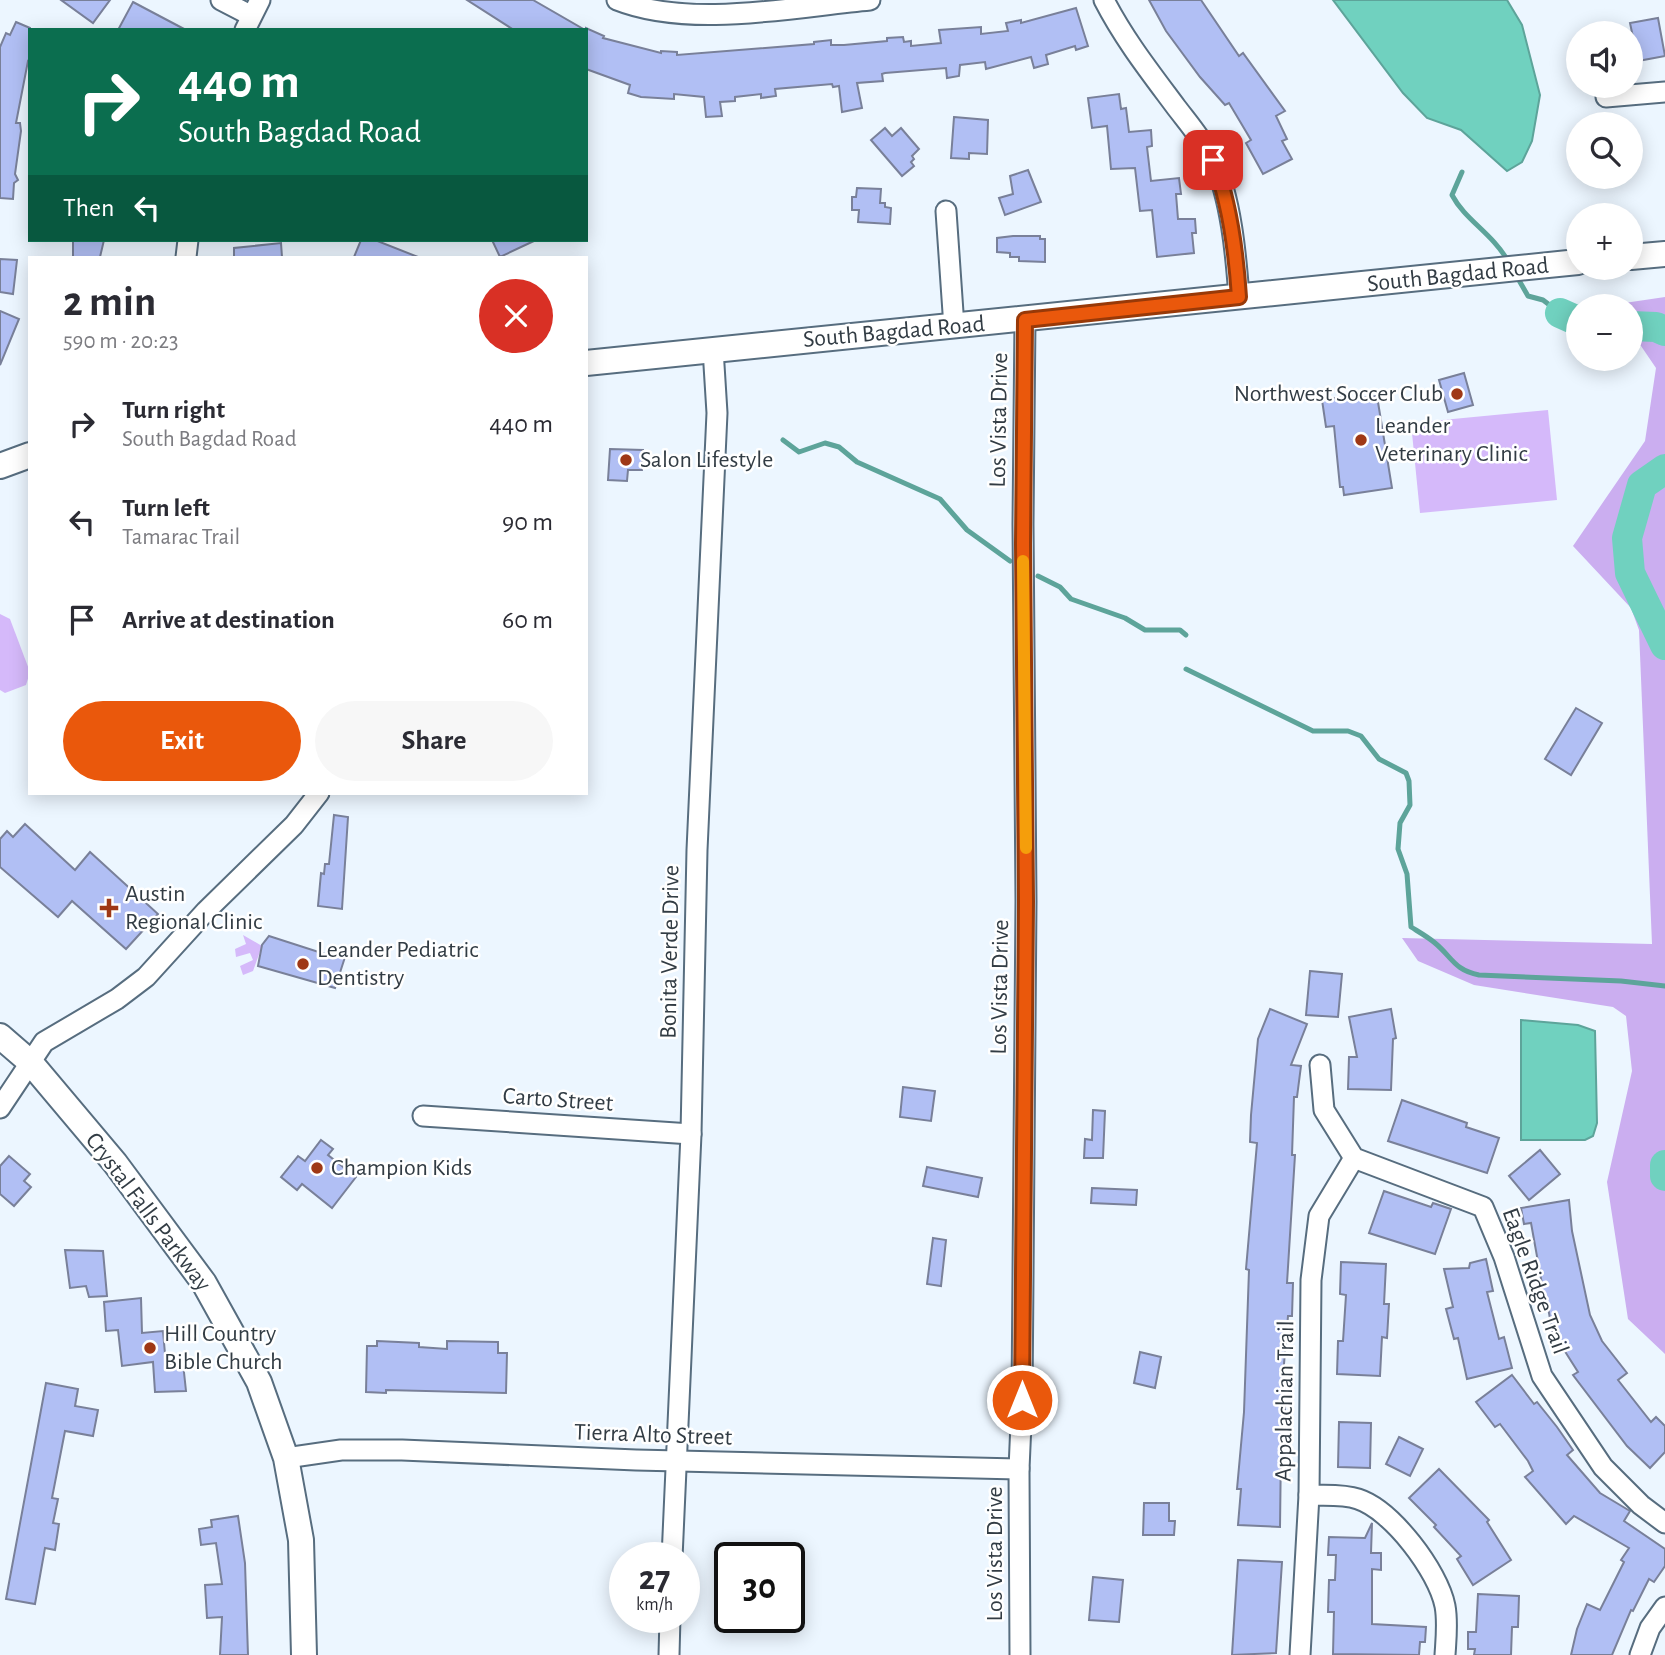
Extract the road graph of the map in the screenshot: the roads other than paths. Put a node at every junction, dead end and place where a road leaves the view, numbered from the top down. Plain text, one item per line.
1 (221, 0) edge
2 (617, 0) edge
3 (870, 0) edge
4 (1104, 0) edge
5 (251, 15) edge
6 (1665, 92) edge
7 (1643, 94) edge
8 (946, 211) dead end
9 (1665, 254) edge
10 (1643, 256) edge
11 (1566, 263) edge
12 (1239, 297) junction
13 (1025, 320) junction
14 (954, 327) junction
15 (713, 349) junction
16 (588, 363) edge
17 (28, 456) edge
18 (0, 466) edge
19 (316, 795) edge
20 (0, 1037) edge
21 (30, 1062) junction
22 (1320, 1065) dead end
23 (0, 1108) edge
24 (423, 1116) dead end
25 (691, 1134) junction
26 (1354, 1158) junction
27 (286, 1458) junction
28 (675, 1461) junction
29 (1019, 1469) junction
30 (1309, 1495) junction
31 (1665, 1523) edge
32 (672, 1542) edge
33 (1665, 1607) edge
34 (669, 1633) edge
35 (304, 1655) edge
36 (668, 1655) edge
37 (1020, 1655) edge
38 (1300, 1655) edge
39 (1445, 1655) edge
40 (1640, 1655) edge

1 - 5 street
2 - 3 street
4 - 12 street
6 - 7 street
8 - 14 street
9 - 10 main road
11 - 12 main road, South Bagdad Road
12 - 13 main road, South Bagdad Road
13 - 14 main road, South Bagdad Road
13 - 29 street, Los Vista Drive
14 - 15 main road, South Bagdad Road
15 - 16 main road, South Bagdad Road
15 - 25 street, Bonita Verde Drive
17 - 18 main road
19 - 21 street
20 - 21 main road, Crystal Falls Parkway
21 - 23 street
21 - 27 main road, Crystal Falls Parkway
22 - 26 street
24 - 25 street, Carto Street
25 - 28 street, Bonita Verde Drive
26 - 30 street, Appalachian Trail
26 - 31 street, Eagle Ridge Trail
27 - 28 street, Tierra Alto Street
27 - 35 main road, Crystal Falls Parkway
28 - 29 street, Tierra Alto Street
28 - 32 street, Bonita Verde Drive
29 - 37 street, Los Vista Drive
30 - 38 street, Appalachian Trail
30 - 39 street
33 - 40 street
34 - 36 street

